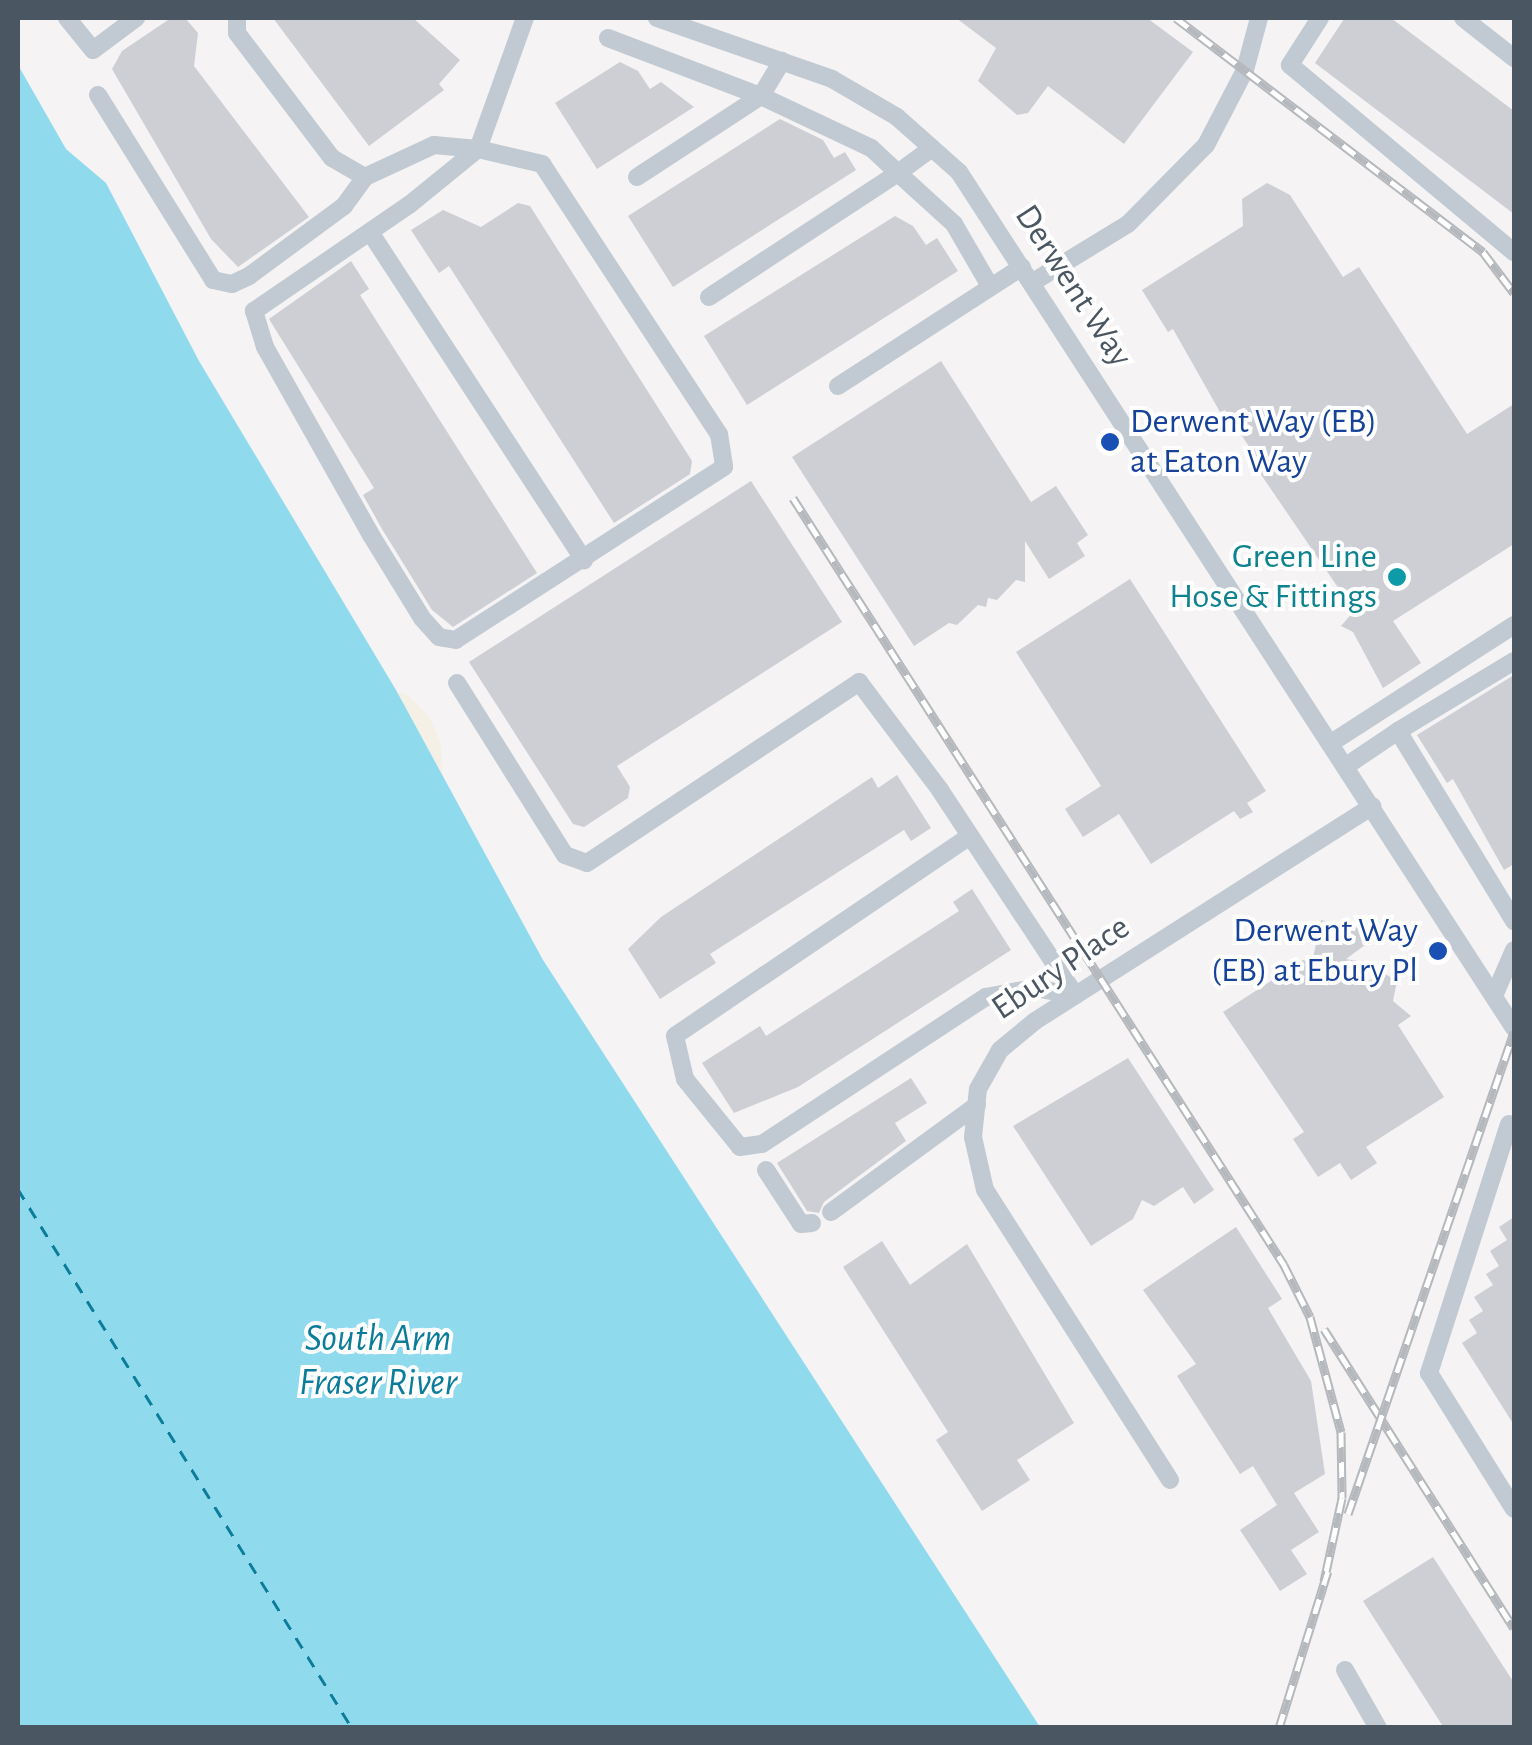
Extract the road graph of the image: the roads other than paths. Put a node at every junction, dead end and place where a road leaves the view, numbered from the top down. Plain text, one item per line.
1 (66, 18) edge
2 (136, 18) edge
3 (237, 18) edge
4 (526, 18) edge
5 (657, 18) edge
6 (1259, 18) edge
7 (1320, 18) edge
8 (1463, 18) edge
9 (608, 38) dead end
10 (1514, 58) edge
11 (782, 61) junction
12 (98, 95) dead end
13 (761, 96) junction
14 (932, 148) junction
15 (478, 149) junction
16 (898, 173) junction
17 (637, 176) dead end
18 (365, 177) junction
19 (370, 232) junction
20 (1514, 252) edge
21 (1028, 274) junction
22 (990, 286) junction
23 (709, 296) dead end
24 (838, 386) dead end
25 (584, 560) junction
26 (1514, 624) edge
27 (1514, 661) edge
28 (457, 683) dead end
29 (1398, 731) junction
30 (1331, 743) junction
31 (1346, 766) junction
32 (1372, 806) junction
33 (970, 836) junction
34 (1514, 921) edge
35 (1514, 950) edge
36 (1075, 996) junction
37 (1494, 996) junction
38 (1514, 1028) edge
39 (977, 1106) junction
40 (1513, 1126) edge
41 (766, 1170) dead end
42 (830, 1212) dead end
43 (812, 1223) dead end
44 (1170, 1480) dead end
45 (1514, 1509) edge
46 (1345, 1670) dead end
47 (1378, 1728) edge

1 - 2 street
3 - 18 street
4 - 15 street
5 - 11 street, Derwent Way
6 - 21 street
7 - 20 street
8 - 10 street
9 - 13 street
11 - 13 street
11 - 14 street, Derwent Way
12 - 18 street
13 - 16 street
13 - 17 street
14 - 16 street
14 - 21 street, Derwent Way
15 - 18 street
15 - 19 street
15 - 25 street
16 - 22 street
16 - 23 street
19 - 25 street
19 - 25 street
21 - 22 street
21 - 30 street, Derwent Way
22 - 24 street
26 - 30 street
27 - 29 street
28 - 33 street
29 - 31 street
29 - 34 street
30 - 31 street, Derwent Way
31 - 32 street, Derwent Way
32 - 36 street, Ebury Place
32 - 37 street, Derwent Way
33 - 36 street
33 - 36 street
35 - 37 street
36 - 39 street, Ebury Place
37 - 38 street, Derwent Way
39 - 42 street
39 - 44 street, Ebury Place
40 - 45 street
41 - 43 street
46 - 47 street

